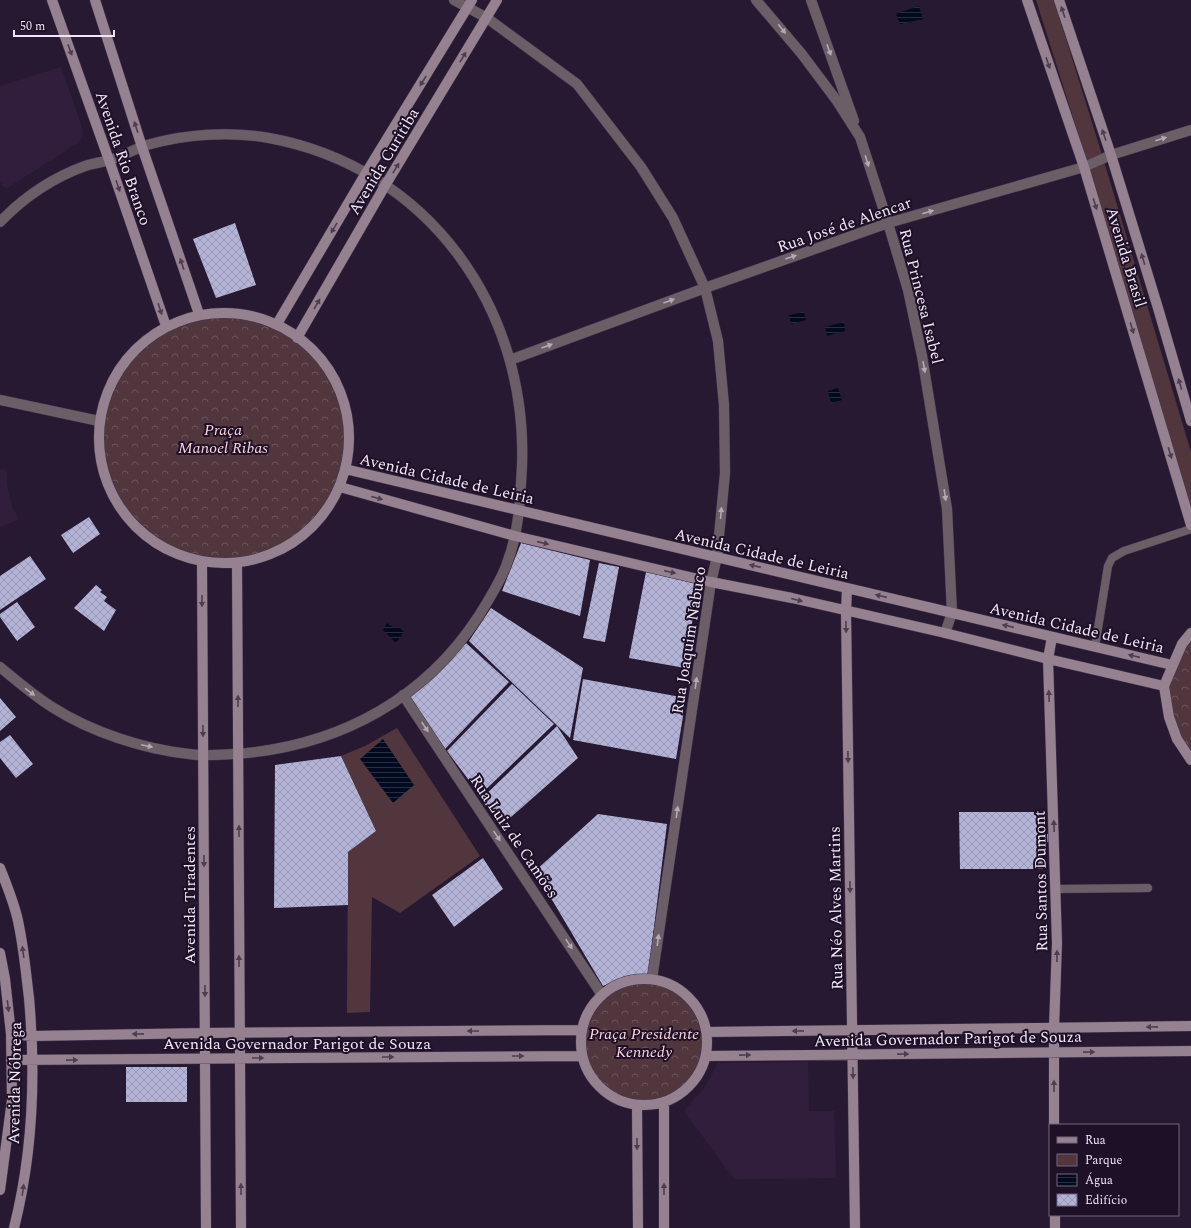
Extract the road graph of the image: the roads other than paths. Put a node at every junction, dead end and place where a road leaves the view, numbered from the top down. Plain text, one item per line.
1 (52, 0) edge
2 (95, 0) edge
3 (454, 0) edge
4 (497, 0) edge
5 (756, 0) edge
6 (811, 0) edge
7 (1027, 0) edge
8 (1059, 0) edge
9 (470, 3) edge
10 (487, 18) junction
11 (1191, 130) edge
12 (860, 137) junction
13 (142, 147) junction
14 (1111, 155) junction
15 (109, 160) junction
16 (1084, 166) junction
17 (366, 173) junction
18 (386, 184) junction
19 (0, 222) edge
20 (888, 223) junction
21 (705, 288) junction
22 (199, 314) junction
23 (277, 324) junction
24 (166, 326) junction
25 (297, 338) junction
26 (510, 360) junction
27 (0, 400) edge
28 (99, 421) junction
29 (1191, 421) edge
30 (345, 469) junction
31 (340, 487) junction
32 (520, 510) junction
33 (1191, 525) edge
34 (1191, 529) edge
35 (515, 536) junction
36 (716, 557) junction
37 (202, 562) junction
38 (237, 563) junction
39 (711, 582) junction
40 (847, 588) junction
41 (846, 612) junction
42 (952, 613) junction
43 (945, 633) junction
44 (1191, 633) edge
45 (1052, 637) junction
46 (1095, 647) junction
47 (1048, 659) junction
48 (1172, 665) junction
49 (0, 667) edge
50 (1164, 686) junction
51 (403, 695) junction
52 (238, 754) junction
53 (203, 755) junction
54 (1191, 760) edge
55 (0, 868) edge
56 (1148, 888) dead end
57 (1056, 889) junction
58 (0, 953) edge
59 (652, 979) junction
60 (602, 995) junction
61 (1191, 1026) edge
62 (1054, 1028) junction
63 (582, 1030) junction
64 (852, 1030) junction
65 (706, 1032) junction
66 (205, 1033) junction
67 (240, 1033) junction
68 (11, 1034) junction
69 (32, 1036) junction
70 (1191, 1051) edge
71 (1054, 1052) junction
72 (853, 1054) junction
73 (582, 1056) junction
74 (706, 1056) junction
75 (205, 1058) junction
76 (240, 1058) junction
77 (11, 1060) junction
78 (33, 1060) junction
79 (664, 1102) junction
80 (637, 1105) junction
81 (1054, 1124) edge
82 (0, 1190) edge
83 (1055, 1216) edge
84 (14, 1228) edge
85 (206, 1228) edge
86 (241, 1228) edge
87 (638, 1228) edge
88 (664, 1228) edge
89 (855, 1228) edge
90 (1055, 1228) edge

1 -> 15 main road, Avenida Rio Branco
13 -> 2 main road, Avenida Rio Branco
3 - 9 street, Rua Joaquim Nabuco
4 - 10 main road, Avenida Curitiba
5 -> 12 street, Rua Princesa Isabel
6 -> 12 street
7 -> 16 main road, Avenida Brasil
14 -> 8 main road, Avenida Brasil
9 - 10 street, Rua Joaquim Nabuco
9 -> 17 main road, Avenida Curitiba
18 -> 10 main road, Avenida Curitiba
10 - 21 street, Rua Joaquim Nabuco
14 -> 11 street, Rua José de Alencar
12 -> 20 street, Rua Princesa Isabel
13 - 15 street
13 - 17 street
22 -> 13 main road, Avenida Rio Branco
14 - 16 street, Rua José de Alencar
29 -> 14 main road, Avenida Brasil
15 - 19 street
15 -> 24 main road, Avenida Rio Branco
20 -> 16 street, Rua José de Alencar
16 -> 33 main road, Avenida Brasil
17 - 18 street
17 -> 23 main road, Avenida Curitiba
25 -> 18 main road, Avenida Curitiba
18 - 26 street
21 -> 20 street, Rua José de Alencar
20 -> 42 street, Rua Princesa Isabel
26 -> 21 street, Rua José de Alencar
36 -> 21 street, Rua Joaquim Nabuco
22 - 23 main road
22 - 24 main road
23 - 25 main road
24 - 28 main road
25 - 30 main road
26 - 32 street
27 - 28 street
28 - 37 main road
30 - 31 main road
30 - 32 main road, Avenida Cidade de Leiria
31 -> 35 main road
31 - 38 main road
32 - 35 street
32 - 36 main road, Avenida Cidade de Leiria
34 - 46 lane
35 -> 39 main road
35 - 51 street
36 - 39 street, Rua Joaquim Nabuco
40 -> 36 main road, Avenida Cidade de Leiria
37 - 38 main road
37 -> 53 main road, Avenida Tiradentes
52 -> 38 main road
39 -> 41 main road
59 -> 39 street, Rua Joaquim Nabuco
40 - 41 main road, Rua Néo Alves Martins
42 -> 40 main road, Avenida Cidade de Leiria
41 - 43 main road
41 -> 64 main road, Rua Néo Alves Martins
42 - 43 street
45 -> 42 main road, Avenida Cidade de Leiria
43 - 47 main road
44 - 48 main road
45 - 46 main road, Avenida Cidade de Leiria
45 - 47 main road, Rua Santos Dumont
48 -> 46 main road, Avenida Cidade de Leiria
47 - 50 main road
57 -> 47 main road, Rua Santos Dumont
48 - 50 main road
49 -> 53 street
50 - 54 main road
51 - 52 street
51 -> 60 street, Rua Luiz de Camões
52 - 53 street
67 -> 52 main road
53 -> 66 main road, Avenida Tiradentes
69 -> 55 main road, Avenida Nóbrega
56 - 57 lane
62 -> 57 main road, Rua Santos Dumont
58 -> 68 main road, Avenida Nóbrega
59 - 60 main road
59 - 65 main road
60 - 63 main road
61 -> 62 main road, Avenida Governador Parigot de Souza
62 - 64 main road, Avenida Governador Parigot de Souza
62 - 71 main road, Rua Santos Dumont
63 -> 67 main road, Avenida Governador Parigot de Souza
63 - 73 main road
64 -> 65 main road, Avenida Governador Parigot de Souza
64 - 72 main road, Rua Néo Alves Martins
65 - 74 main road
66 - 67 main road, Avenida Governador Parigot de Souza
66 -> 69 main road, Avenida Governador Parigot de Souza
66 - 75 main road, Avenida Tiradentes
67 - 76 main road
68 - 69 main road, Avenida Governador Parigot de Souza
68 - 77 main road, Avenida Nóbrega
69 - 78 main road, Avenida Nóbrega
71 -> 70 main road, Avenida Governador Parigot de Souza
72 -> 71 main road, Avenida Governador Parigot de Souza
81 -> 71 main road, Rua Santos Dumont
74 -> 72 main road, Avenida Governador Parigot de Souza
72 -> 89 main road, Rua Néo Alves Martins
76 -> 73 main road, Avenida Governador Parigot de Souza
73 - 80 main road
74 - 79 main road
75 - 76 main road, Avenida Governador Parigot de Souza
78 -> 75 main road, Avenida Governador Parigot de Souza
75 - 85 main road, Avenida Tiradentes
86 -> 76 main road
77 - 78 main road, Avenida Governador Parigot de Souza
77 - 82 main road, Avenida Nóbrega
84 -> 78 main road, Avenida Nóbrega
79 - 80 main road
88 -> 79 main road
80 -> 87 main road
83 - 90 main road

